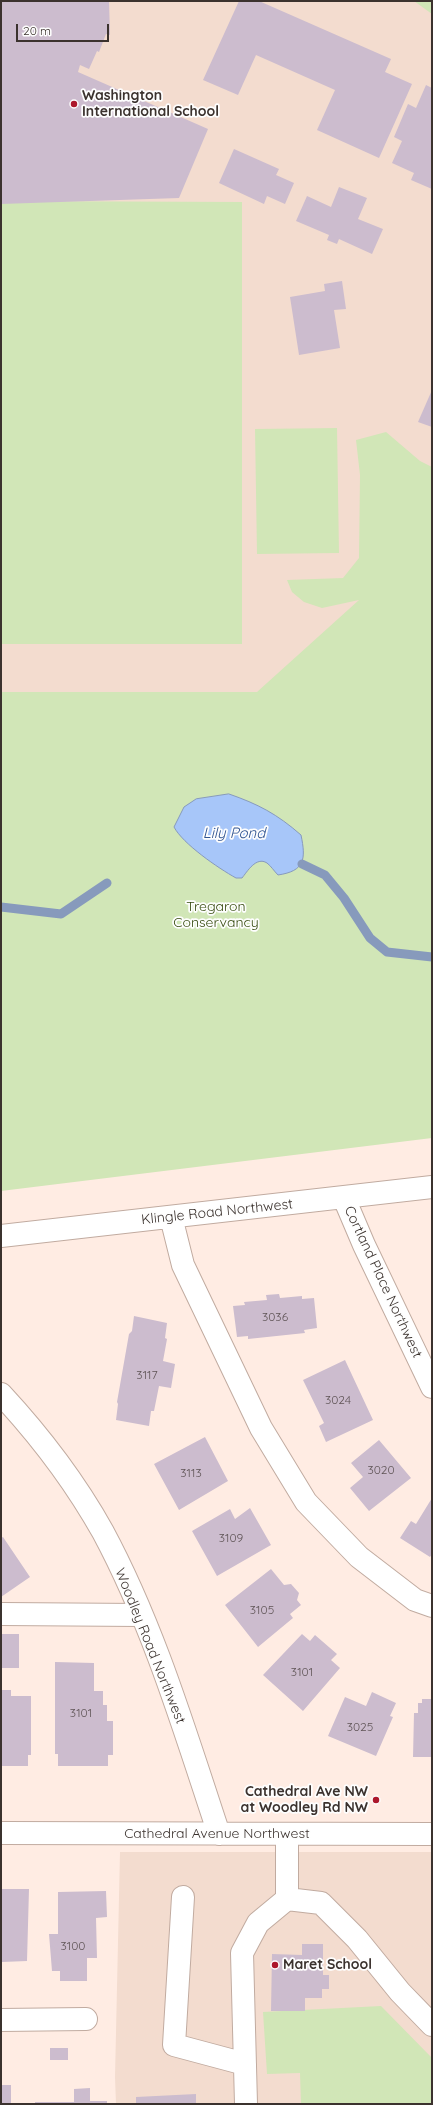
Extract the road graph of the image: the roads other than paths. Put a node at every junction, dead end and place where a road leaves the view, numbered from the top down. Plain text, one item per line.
1 (432, 1187) edge
2 (344, 1198) junction
3 (171, 1217) junction
4 (1, 1236) edge
5 (432, 1387) edge
6 (1, 1394) edge
7 (432, 1606) edge
8 (1, 1614) edge
9 (141, 1615) junction
10 (1, 1833) edge
11 (219, 1834) junction
12 (287, 1834) junction
13 (432, 1834) edge
14 (183, 1897) dead end
15 (287, 1899) junction
16 (86, 2019) dead end
17 (1, 2020) edge
18 (432, 2025) edge
19 (245, 2064) junction
20 (246, 2104) edge

1 - 2 street, Klingle Road Northwest
2 - 3 street, Klingle Road Northwest
2 - 5 street, Cortland Place Northwest
3 - 4 street, Klingle Road Northwest
3 - 7 street
6 - 9 street, Woodley Road Northwest
8 - 9 street
9 - 11 street, Woodley Road Northwest
10 - 11 street, Cathedral Avenue Northwest
11 - 12 street, Cathedral Avenue Northwest
12 - 13 street, Cathedral Avenue Northwest
12 - 15 street
14 - 19 street
15 - 18 street
15 - 19 street
16 - 17 street
19 - 20 street

